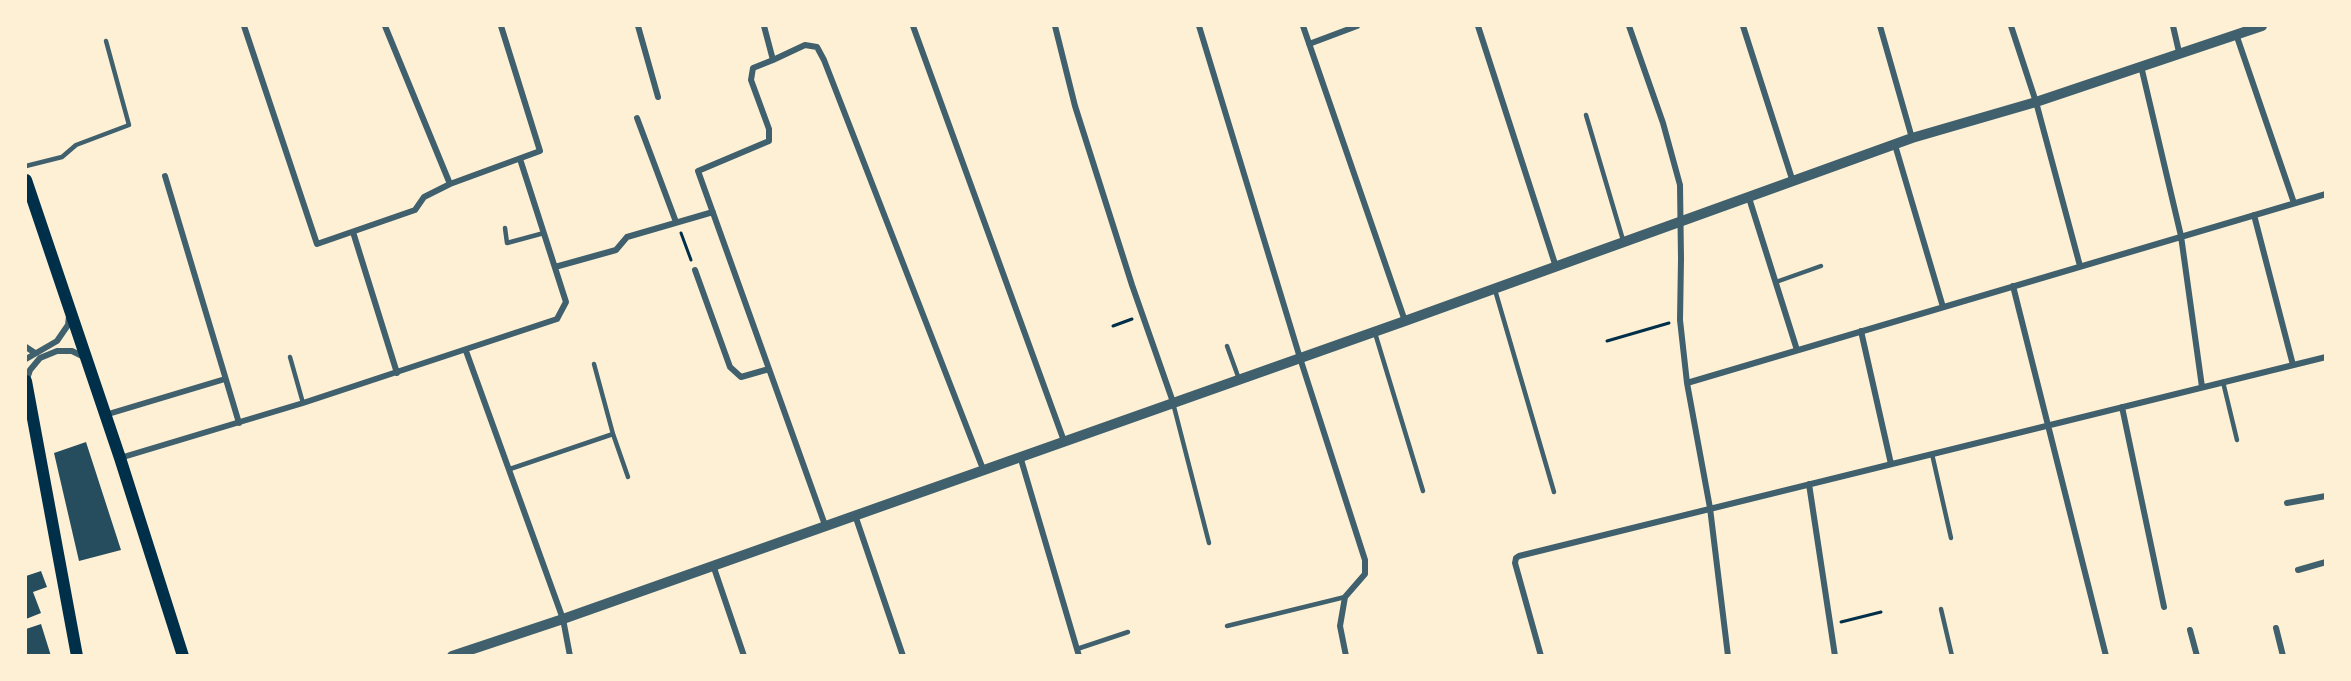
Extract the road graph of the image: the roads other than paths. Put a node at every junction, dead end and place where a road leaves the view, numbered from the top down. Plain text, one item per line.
1 (244, 26) edge
2 (385, 26) edge
3 (501, 26) edge
4 (638, 26) edge
5 (764, 26) edge
6 (913, 26) edge
7 (1055, 26) edge
8 (1199, 26) edge
9 (1303, 26) edge
10 (1357, 26) edge
11 (1478, 26) edge
12 (1629, 26) edge
13 (1743, 26) edge
14 (1880, 26) edge
15 (2011, 26) edge
16 (2173, 26) edge
17 (2262, 26) edge
18 (2236, 34) junction
19 (106, 41) dead end
20 (1309, 44) junction
21 (2179, 52) junction
22 (773, 60) junction
23 (2141, 65) junction
24 (658, 97) dead end
25 (2036, 102) junction
26 (1586, 115) dead end
27 (638, 118) dead end
28 (1912, 138) junction
29 (1895, 145) junction
30 (520, 159) junction
31 (26, 166) edge
32 (165, 176) dead end
33 (26, 180) edge
34 (1793, 182) junction
35 (450, 184) junction
36 (2325, 194) edge
37 (1749, 198) junction
38 (2294, 203) junction
39 (713, 212) junction
40 (2254, 215) junction
41 (676, 222) junction
42 (1681, 223) junction
43 (505, 228) dead end
44 (352, 232) junction
45 (544, 233) junction
46 (2181, 236) junction
47 (1623, 243) junction
48 (1821, 266) dead end
49 (2080, 266) junction
50 (555, 267) junction
51 (1556, 267) junction
52 (695, 270) road end
53 (1776, 282) junction
54 (2013, 286) junction
55 (1494, 289) junction
56 (1942, 307) junction
57 (69, 310) junction
58 (1405, 321) junction
59 (1861, 331) junction
60 (1374, 332) junction
61 (1227, 346) dead end
62 (26, 347) edge
63 (1797, 350) junction
64 (466, 351) junction
65 (35, 353) junction
66 (290, 357) dead end
67 (1300, 358) junction
68 (26, 359) edge
69 (86, 359) junction
70 (2325, 359) edge
71 (594, 364) dead end
72 (2293, 365) junction
73 (769, 369) junction
74 (397, 373) junction
75 (225, 379) junction
76 (1239, 380) junction
77 (26, 382) edge
78 (2223, 382) junction
79 (1687, 383) junction
80 (2202, 387) junction
81 (1173, 402) junction
82 (303, 403) junction
83 (2122, 407) junction
84 (105, 415) junction
85 (239, 423) junction
86 (2049, 425) junction
87 (613, 434) junction
88 (2237, 440) dead end
89 (1064, 441) junction
90 (1932, 454) junction
91 (1020, 456) junction
92 (120, 458) junction
93 (1891, 464) junction
94 (510, 469) junction
95 (983, 469) junction
96 (628, 477) dead end
97 (1809, 484) junction
98 (1423, 491) dead end
99 (1554, 492) dead end
100 (2325, 496) edge
101 (2287, 503) dead end
102 (1710, 508) junction
103 (854, 515) junction
104 (825, 525) junction
105 (1951, 538) dead end
106 (1209, 543) dead end
107 (2325, 562) edge
108 (712, 565) junction
109 (2298, 570) dead end
110 (1345, 597) junction
111 (2164, 607) dead end
112 (1941, 609) dead end
113 (563, 618) junction
114 (1227, 626) dead end
115 (2276, 628) dead end
116 (2190, 630) dead end
117 (1128, 632) dead end
118 (1078, 652) edge
119 (77, 656) edge
120 (183, 656) edge
121 (452, 656) edge
122 (570, 656) edge
123 (744, 656) edge
124 (903, 656) edge
125 (1346, 656) edge
126 (1541, 656) edge
127 (1728, 656) edge
128 (1835, 656) edge
129 (1952, 656) edge
130 (2106, 656) edge
131 (2197, 656) edge
132 (2283, 656) edge

1 - 44 street
2 - 35 street
3 - 30 street
4 - 24 street
5 - 22 street
6 - 89 street
7 - 81 street
8 - 67 street
9 - 20 street
10 - 20 street
11 - 51 street
12 - 42 street
13 - 34 street
14 - 28 street
15 - 25 street
16 - 21 street
17 - 18 street
18 - 21 street
18 - 38 street
19 - 31 lane
20 - 58 street
21 - 23 street
22 - 39 street
22 - 95 street
23 - 25 street
23 - 46 street
25 - 28 street
25 - 49 street
26 - 47 lane
27 - 41 street
28 - 29 street
29 - 34 street
29 - 56 street
30 - 35 street
30 - 45 street
32 - 75 street
33 - 57 main road
34 - 37 street
35 - 44 street
36 - 38 street
37 - 42 street
37 - 53 street
38 - 40 street
39 - 41 street
39 - 73 street
40 - 46 street
40 - 72 street
41 - 50 street
42 - 47 street
42 - 79 street
43 - 45 lane
44 - 74 street
45 - 50 street
46 - 49 street
46 - 80 street
47 - 51 street
48 - 53 lane
49 - 54 street
50 - 64 street
51 - 55 street
52 - 73 street
53 - 63 street
54 - 56 street
54 - 86 street
55 - 58 street
55 - 99 lane
56 - 59 street
57 - 65 street
57 - 69 main road
58 - 60 street
59 - 63 street
59 - 93 street
60 - 67 street
60 - 98 lane
61 - 76 lane
62 - 65 street
63 - 79 street
64 - 74 street
64 - 94 street
65 - 68 street
66 - 82 lane
67 - 76 street
67 - 110 street
69 - 77 street
69 - 84 main road
70 - 72 street
71 - 87 lane
72 - 78 street
73 - 104 street
74 - 82 street
75 - 84 street
75 - 85 street
76 - 81 street
77 - 119 main road
78 - 80 street
78 - 88 lane
79 - 102 street
80 - 83 street
81 - 89 street
81 - 106 lane
82 - 85 street
83 - 86 street
83 - 111 street
84 - 92 main road
85 - 92 street
86 - 90 street
86 - 130 street
87 - 94 lane
87 - 96 lane
89 - 91 street
90 - 93 street
90 - 105 lane
91 - 95 street
91 - 118 street
92 - 120 main road
93 - 97 street
94 - 113 street
95 - 103 street
97 - 102 street
97 - 128 street
100 - 101 street
102 - 126 street
102 - 127 street
103 - 104 street
103 - 124 street
104 - 108 street
107 - 109 street
108 - 113 street
108 - 123 street
110 - 114 lane
110 - 125 street
112 - 129 lane
113 - 121 street
113 - 122 street
115 - 132 street
116 - 131 street
117 - 118 lane

